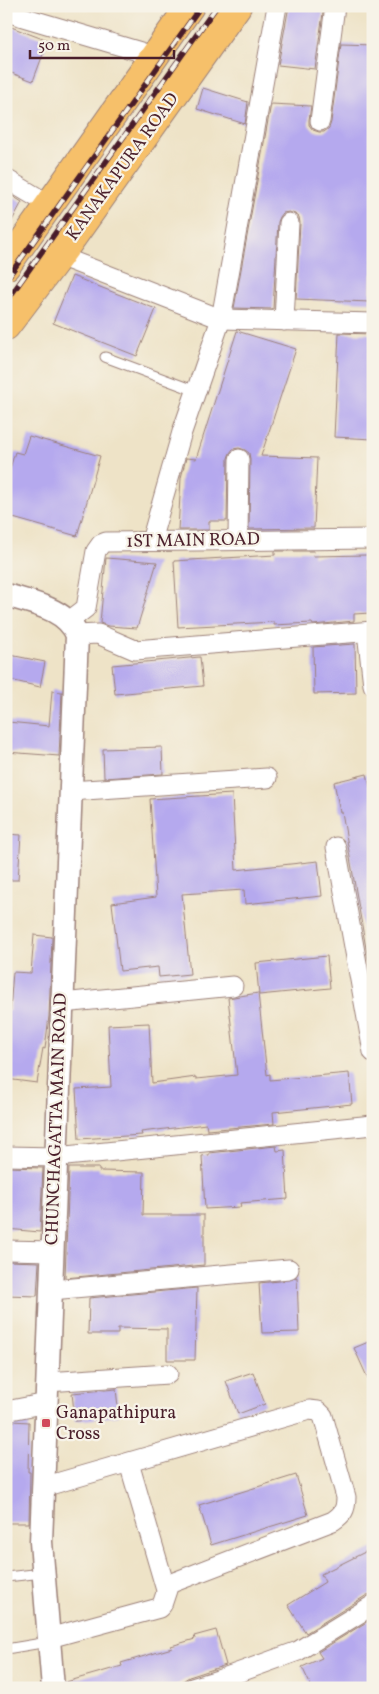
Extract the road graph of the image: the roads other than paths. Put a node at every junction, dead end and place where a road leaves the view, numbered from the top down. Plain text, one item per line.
1 (190, 6) edge
2 (237, 6) edge
3 (276, 6) edge
4 (336, 6) edge
5 (6, 12) edge
6 (153, 59) junction
7 (320, 121) dead end
8 (6, 179) edge
9 (50, 205) junction
10 (289, 223) dead end
11 (59, 256) junction
12 (6, 266) edge
13 (221, 320) junction
14 (284, 321) junction
15 (373, 323) edge
16 (6, 326) edge
17 (106, 358) dead end
18 (196, 391) junction
19 (239, 459) dead end
20 (373, 539) edge
21 (238, 540) junction
22 (151, 541) junction
23 (6, 595) edge
24 (73, 628) junction
25 (370, 632) edge
26 (373, 684) edge
27 (267, 778) dead end
28 (70, 791) junction
29 (336, 847) dead end
30 (233, 986) dead end
31 (62, 1003) junction
32 (373, 1052) edge
33 (373, 1125) edge
34 (6, 1156) edge
35 (56, 1157) junction
36 (6, 1250) edge
37 (52, 1251) junction
38 (289, 1268) dead end
39 (51, 1290) junction
40 (168, 1374) dead end
41 (47, 1393) junction
42 (6, 1411) edge
43 (129, 1463) junction
44 (43, 1488) junction
45 (44, 1573) junction
46 (6, 1578) edge
47 (166, 1590) junction
48 (373, 1605) edge
49 (49, 1640) junction
50 (6, 1649) edge
51 (53, 1688) edge
52 (192, 1688) edge

1 - 6 highway, KANAKAPURA ROAD
2 - 11 highway, KANAKAPURA ROAD
3 - 13 street
4 - 7 street
5 - 6 street
6 - 9 highway, KANAKAPURA ROAD
8 - 9 street
9 - 12 highway, KANAKAPURA ROAD
10 - 14 street
11 - 13 street
11 - 16 highway, KANAKAPURA ROAD
13 - 14 street
13 - 18 street
14 - 15 street
17 - 18 lane
18 - 22 street
19 - 21 street
20 - 21 street, 1ST MAIN ROAD
21 - 22 street, 1ST MAIN ROAD
22 - 24 street, 1ST MAIN ROAD
23 - 24 street
24 - 25 street
24 - 28 street, CHUNCHAGATTA MAIN ROAD
25 - 26 street
27 - 28 street
28 - 31 street, CHUNCHAGATTA MAIN ROAD
29 - 32 street
30 - 31 street
31 - 35 street, CHUNCHAGATTA MAIN ROAD
33 - 35 street
34 - 35 street
35 - 37 street, CHUNCHAGATTA MAIN ROAD
36 - 37 street
37 - 39 street, CHUNCHAGATTA MAIN ROAD
38 - 39 street
39 - 41 street, CHUNCHAGATTA MAIN ROAD
40 - 41 street
41 - 42 street
41 - 44 street, CHUNCHAGATTA MAIN ROAD
43 - 44 street
43 - 47 street
43 - 47 street
44 - 45 street, CHUNCHAGATTA MAIN ROAD
45 - 46 lane
45 - 49 street, CHUNCHAGATTA MAIN ROAD
47 - 49 street
48 - 52 street
49 - 50 lane
49 - 51 street, CHUNCHAGATTA MAIN ROAD

